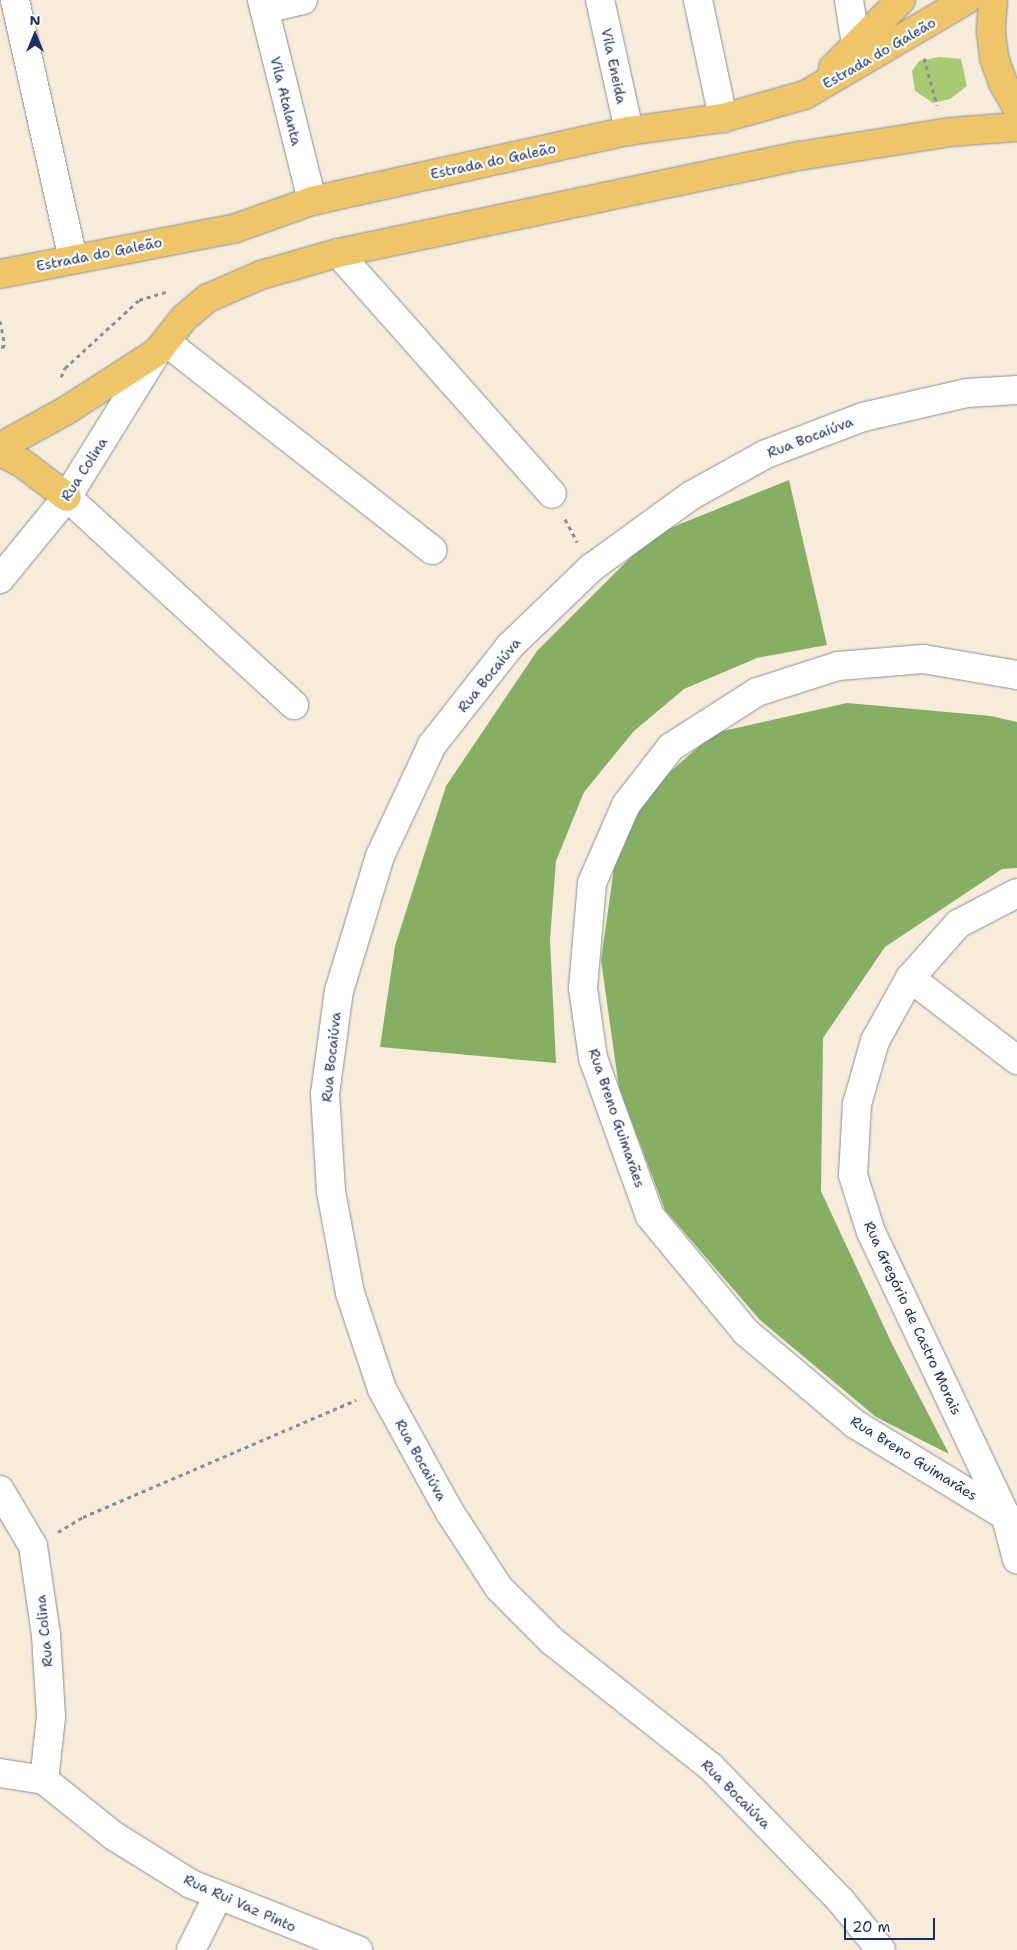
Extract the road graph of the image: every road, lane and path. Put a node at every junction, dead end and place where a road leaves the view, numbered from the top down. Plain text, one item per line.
1 (16, 0) edge
2 (303, 0) edge
3 (600, 0) edge
4 (698, 0) edge
5 (849, 0) edge
6 (901, 0) edge
7 (966, 0) edge
8 (993, 0) edge
9 (263, 4) edge
10 (856, 44) junction
11 (805, 95) junction
12 (1017, 107) edge
13 (723, 118) junction
14 (1017, 127) edge
15 (629, 131) junction
16 (312, 201) junction
17 (338, 253) junction
18 (74, 259) junction
19 (0, 274) edge
20 (0, 321) edge
21 (0, 347) edge
22 (161, 347) junction
23 (1017, 390) edge
24 (0, 446) edge
25 (0, 452) edge
26 (552, 494) joint
27 (67, 497) junction
28 (432, 550) dead end
29 (590, 568) junction
30 (0, 579) edge
31 (1017, 675) edge
32 (294, 705) dead end
33 (1017, 893) edge
34 (910, 978) junction
35 (1017, 1060) edge
36 (382, 1388) junction
37 (0, 1490) edge
38 (83, 1517) dead end
39 (1011, 1518) edge
40 (1017, 1559) edge
41 (0, 1773) edge
42 (44, 1780) junction
43 (218, 1896) junction
44 (191, 1950) edge
45 (358, 1950) edge
46 (882, 1950) edge

1 - 18 street
2 - 9 street
3 - 15 street, Vila Eneida
4 - 13 street
5 - 10 street
6 - 10 main road
7 - 11 main road, Estrada do Galeão
8 - 12 main road
9 - 16 street, Vila Atalanta
10 - 11 main road
11 - 13 main road, Estrada do Galeão
13 - 15 main road, Estrada do Galeão
14 - 17 main road
15 - 16 main road, Estrada do Galeão
16 - 18 main road, Estrada do Galeão
17 - 22 main road
17 - 26 street
18 - 19 main road, Estrada do Galeão
20 - 21 path
22 - 24 main road
22 - 27 street, Rua Colina
22 - 28 street
23 - 29 street, Rua Bocaiúva
25 - 27 main road
26 - 29 path
27 - 30 street, Rua Colina
27 - 32 street
29 - 36 street, Rua Bocaiúva
31 - 39 street, Rua Breno Guimarães
33 - 34 street, Rua Gregório de Castro Morais
34 - 35 street
34 - 39 street, Rua Gregório de Castro Morais
36 - 38 path
36 - 46 street, Rua Bocaiúva
37 - 42 street, Rua Colina
39 - 40 street, Rua Gregório de Castro Morais
41 - 42 street, Rua Rui Vaz Pinto
42 - 43 street, Rua Rui Vaz Pinto
43 - 44 street
43 - 45 street, Rua Rui Vaz Pinto

